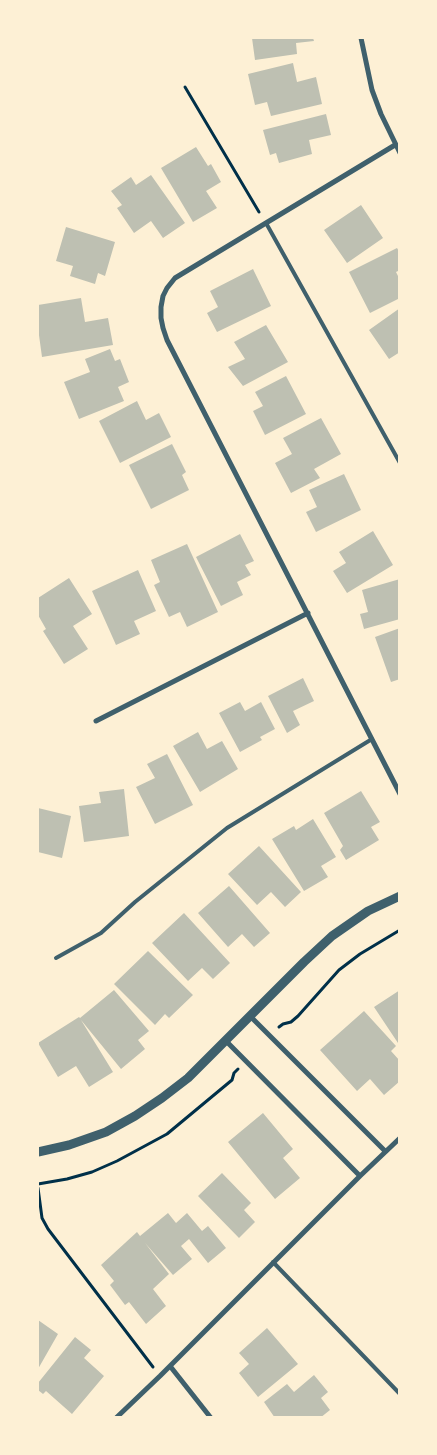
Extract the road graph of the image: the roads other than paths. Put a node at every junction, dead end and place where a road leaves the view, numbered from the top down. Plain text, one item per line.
1 (361, 38) edge
2 (395, 145) junction
3 (400, 153) edge
4 (266, 223) junction
5 (400, 463) edge
6 (308, 614) junction
7 (96, 721) dead end
8 (372, 738) junction
9 (400, 794) edge
10 (400, 896) edge
11 (56, 958) dead end
12 (250, 1016) junction
13 (226, 1041) junction
14 (400, 1138) edge
15 (385, 1151) junction
16 (38, 1152) edge
17 (360, 1176) junction
18 (274, 1262) junction
19 (170, 1366) junction
20 (400, 1394) edge
21 (116, 1418) edge
22 (211, 1418) edge

1 - 2 street
2 - 3 street
2 - 4 street
4 - 5 lane
4 - 6 street
6 - 7 street
6 - 8 street
8 - 9 street
8 - 11 lane
10 - 12 street
12 - 13 street
12 - 15 street
13 - 16 street
13 - 17 street
14 - 15 street
15 - 17 street
17 - 18 street
18 - 19 street
18 - 20 lane
19 - 21 street
19 - 22 street

